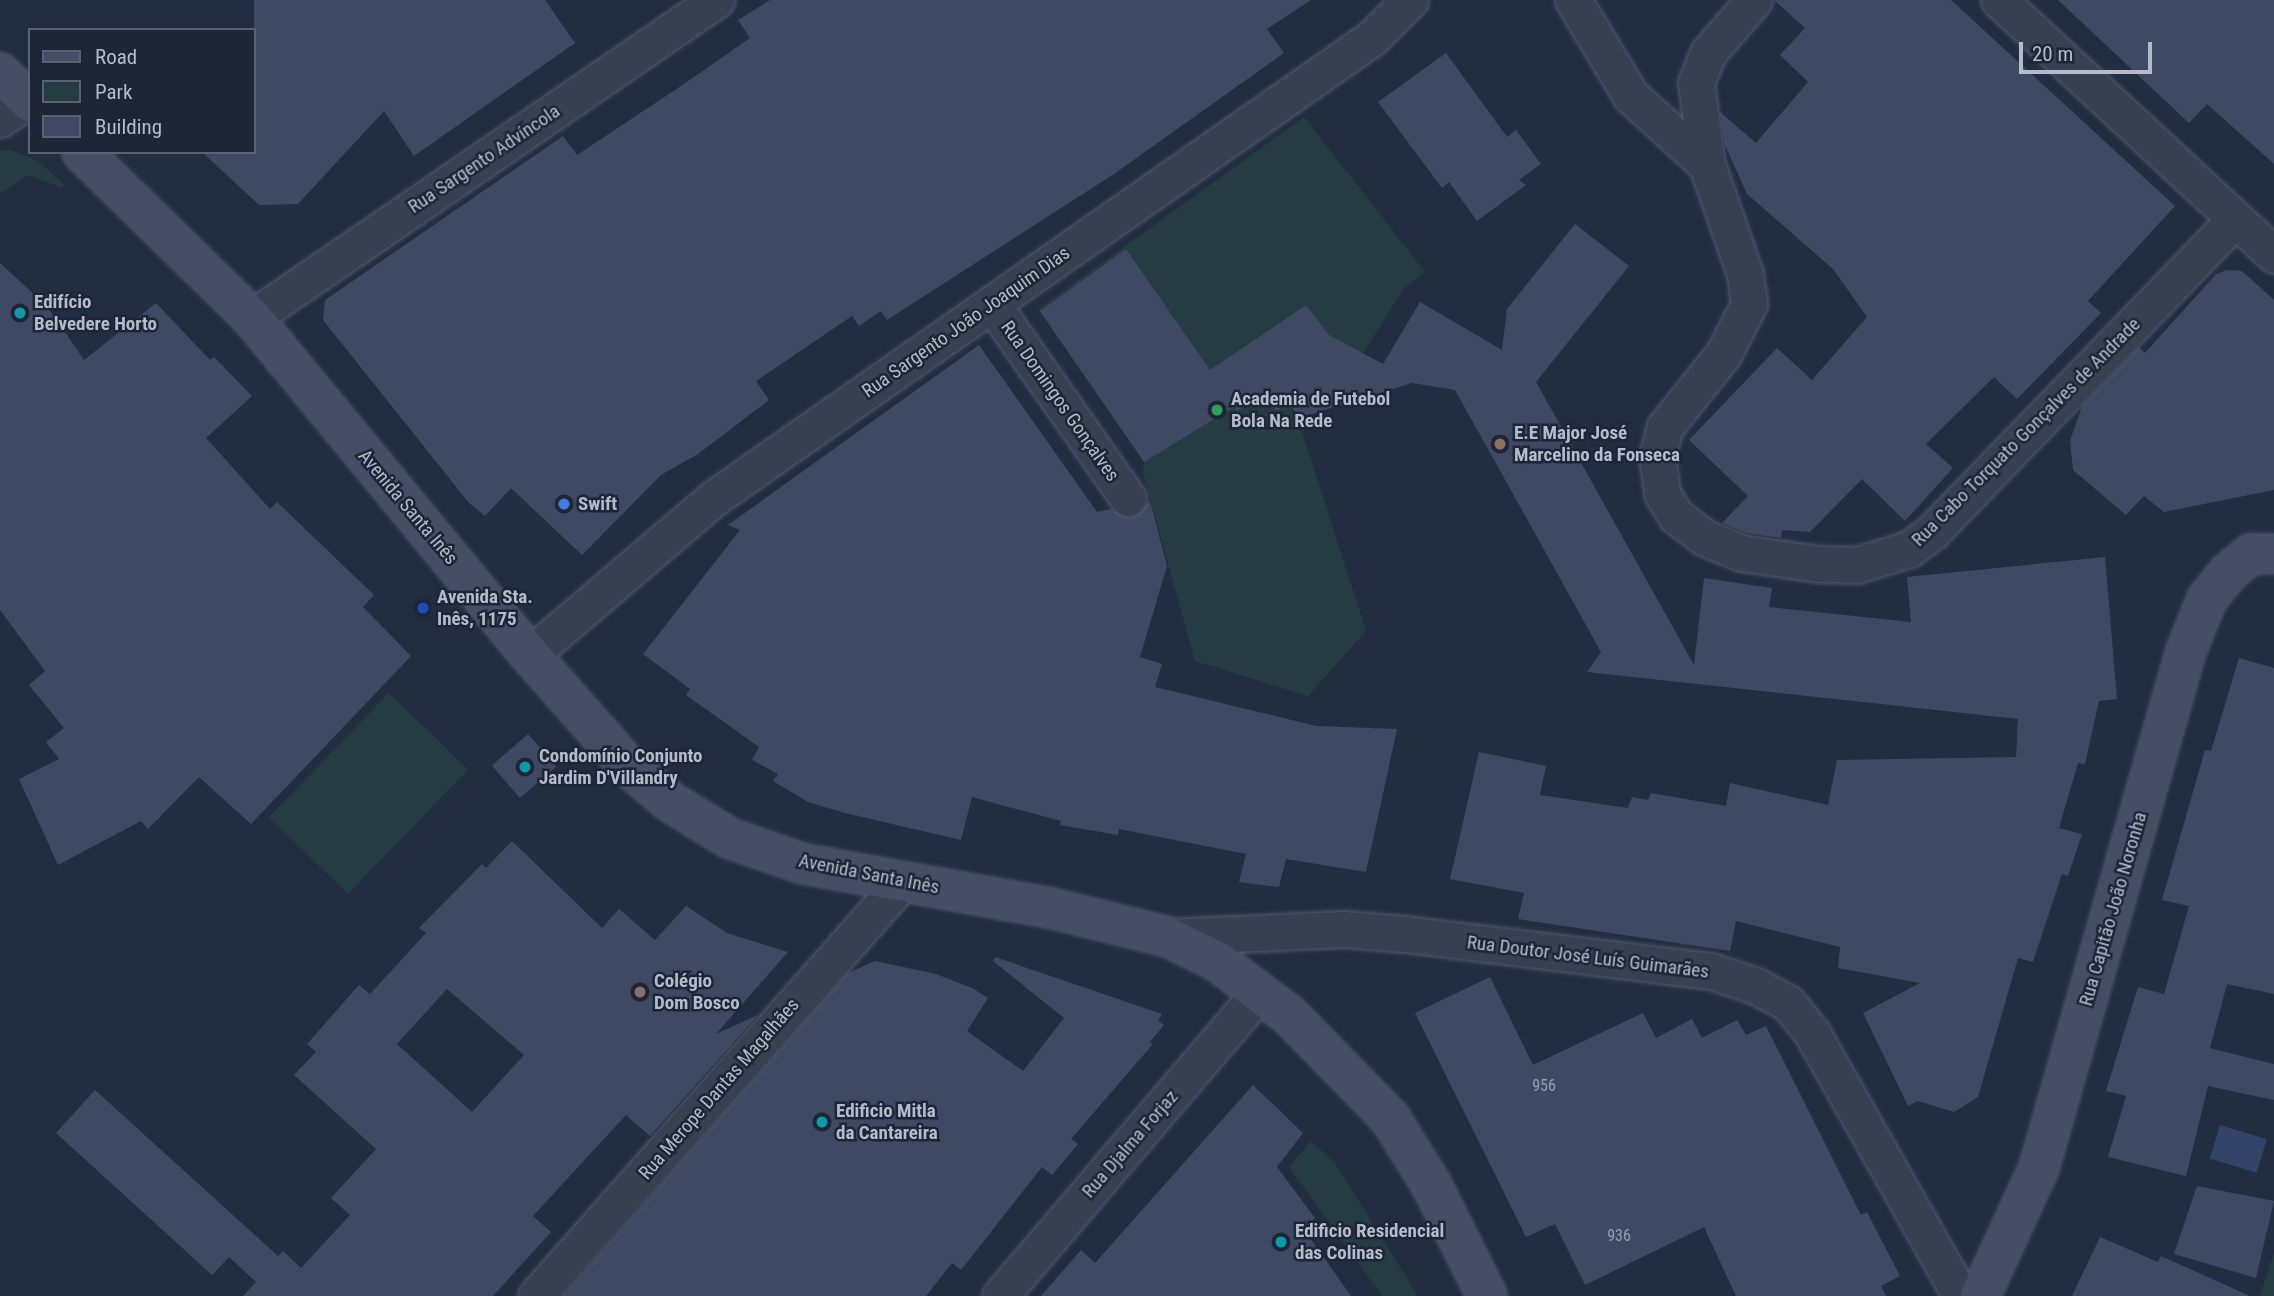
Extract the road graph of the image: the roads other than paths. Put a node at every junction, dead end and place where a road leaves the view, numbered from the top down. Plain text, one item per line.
1 (716, 0) edge
2 (1410, 0) edge
3 (1573, 0) edge
4 (1754, 0) edge
5 (1999, 0) edge
6 (0, 73) edge
7 (19, 107) edge
8 (84, 154) edge
9 (1707, 165) junction
10 (2235, 219) junction
11 (2274, 255) edge
12 (992, 304) junction
13 (252, 318) junction
14 (1128, 498) dead end
15 (2274, 554) edge
16 (530, 656) junction
17 (902, 882) junction
18 (1168, 937) junction
19 (1260, 992) junction
20 (536, 1296) edge
21 (1000, 1296) edge
22 (1487, 1296) edge
23 (1961, 1296) edge
24 (1980, 1296) edge

1 - 13 street, Rua Sargento Advíncola
2 - 12 street, Rua Sargento João Joaquim Dias
3 - 9 street
4 - 9 street, Rua Cabo Torquato Gonçalves de Andrade
5 - 10 street
6 - 7 main road
8 - 13 main road, Avenida Santa Inês
9 - 10 street, Rua Cabo Torquato Gonçalves de Andrade
10 - 11 street
12 - 14 street, Rua Domingos Gonçalves
12 - 16 street, Rua Sargento João Joaquim Dias
13 - 16 main road, Avenida Santa Inês
15 - 24 main road, Rua Capitão João Noronha
16 - 17 main road, Avenida Santa Inês
17 - 18 main road, Avenida Santa Inês
17 - 20 street, Rua Merope Dantas Magalhães
18 - 19 main road, Avenida Santa Inês
18 - 23 street, Rua Doutor José Luís Guimarães
19 - 21 street, Rua Djalma Forjaz
19 - 22 main road, Avenida Santa Inês

